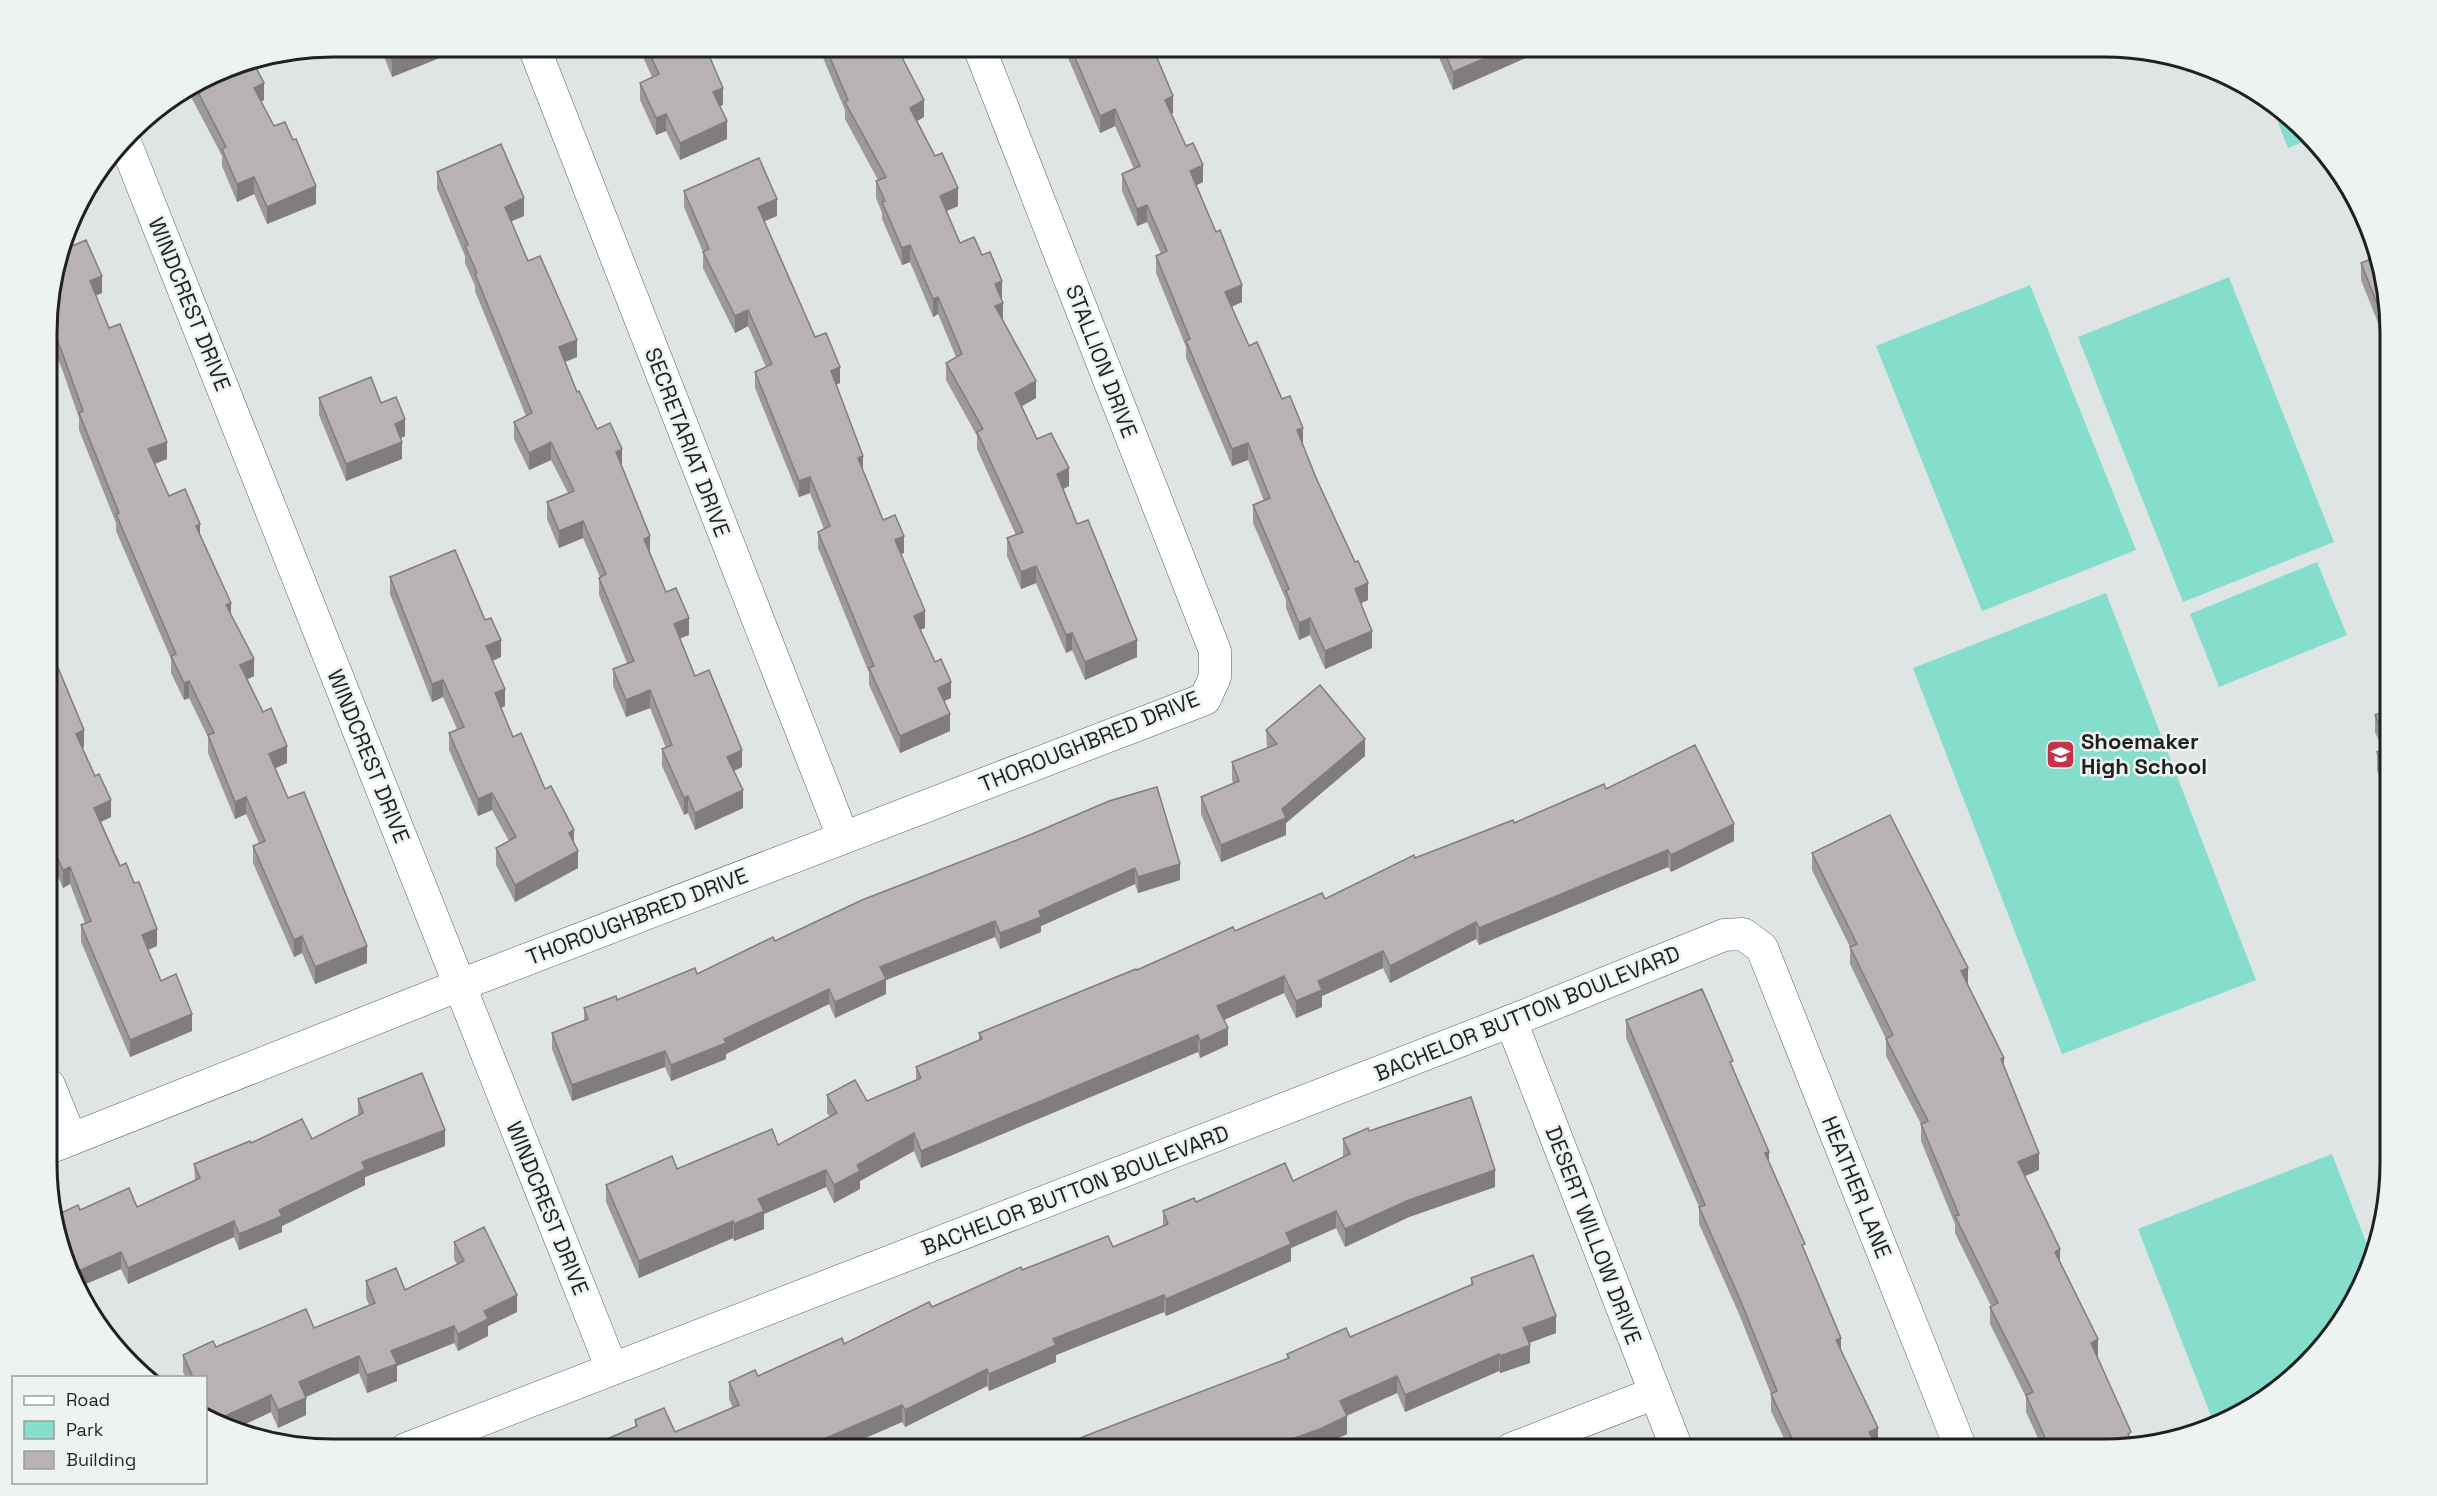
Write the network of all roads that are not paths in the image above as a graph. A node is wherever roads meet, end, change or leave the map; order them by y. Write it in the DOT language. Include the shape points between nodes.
graph roads {
  1 [pos="538,57"];
  2 [pos="983,57"];
  3 [pos="128,149"];
  4 [pos="1215,677"];
  5 [pos="843,837"];
  6 [pos="1743,934"];
  7 [pos="460,984"];
  8 [pos="1511,1022"];
  9 [pos="57,1128"];
  10 [pos="60,1144"];
  11 [pos="612,1370"];
  12 [pos="1655,1393"];
  13 [pos="432,1439"];
  14 [pos="1537,1439"];
  15 [pos="1673,1439"];
  16 [pos="1957,1439"];
  1 -- 5 [label="street, SECRETARIAT DRIVE"];
  2 -- 4 [label="street, STALLION DRIVE" via="1215,651"];
  3 -- 7 [label="street, WINDCREST DRIVE"];
  4 -- 5 [label="street, THOROUGHBRED DRIVE" via="1205,699"];
  5 -- 7 [label="street, THOROUGHBRED DRIVE"];
  6 -- 8 [label="street, BACHELOR BUTTON BOULEVARD" via="1725,935"];
  6 -- 16 [label="street, HEATHER LANE" via="1762,948"];
  7 -- 10 [label="street, THOROUGHBRED DRIVE"];
  7 -- 11 [label="street, WINDCREST DRIVE"];
  8 -- 11 [label="street, BACHELOR BUTTON BOULEVARD"];
  8 -- 12 [label="street, DESERT WILLOW DRIVE"];
  9 -- 10 [label="street"];
  11 -- 13 [label="street, BACHELOR BUTTON BOULEVARD"];
  12 -- 14 [label="street"];
  12 -- 15 [label="street, DESERT WILLOW DRIVE"];
}
